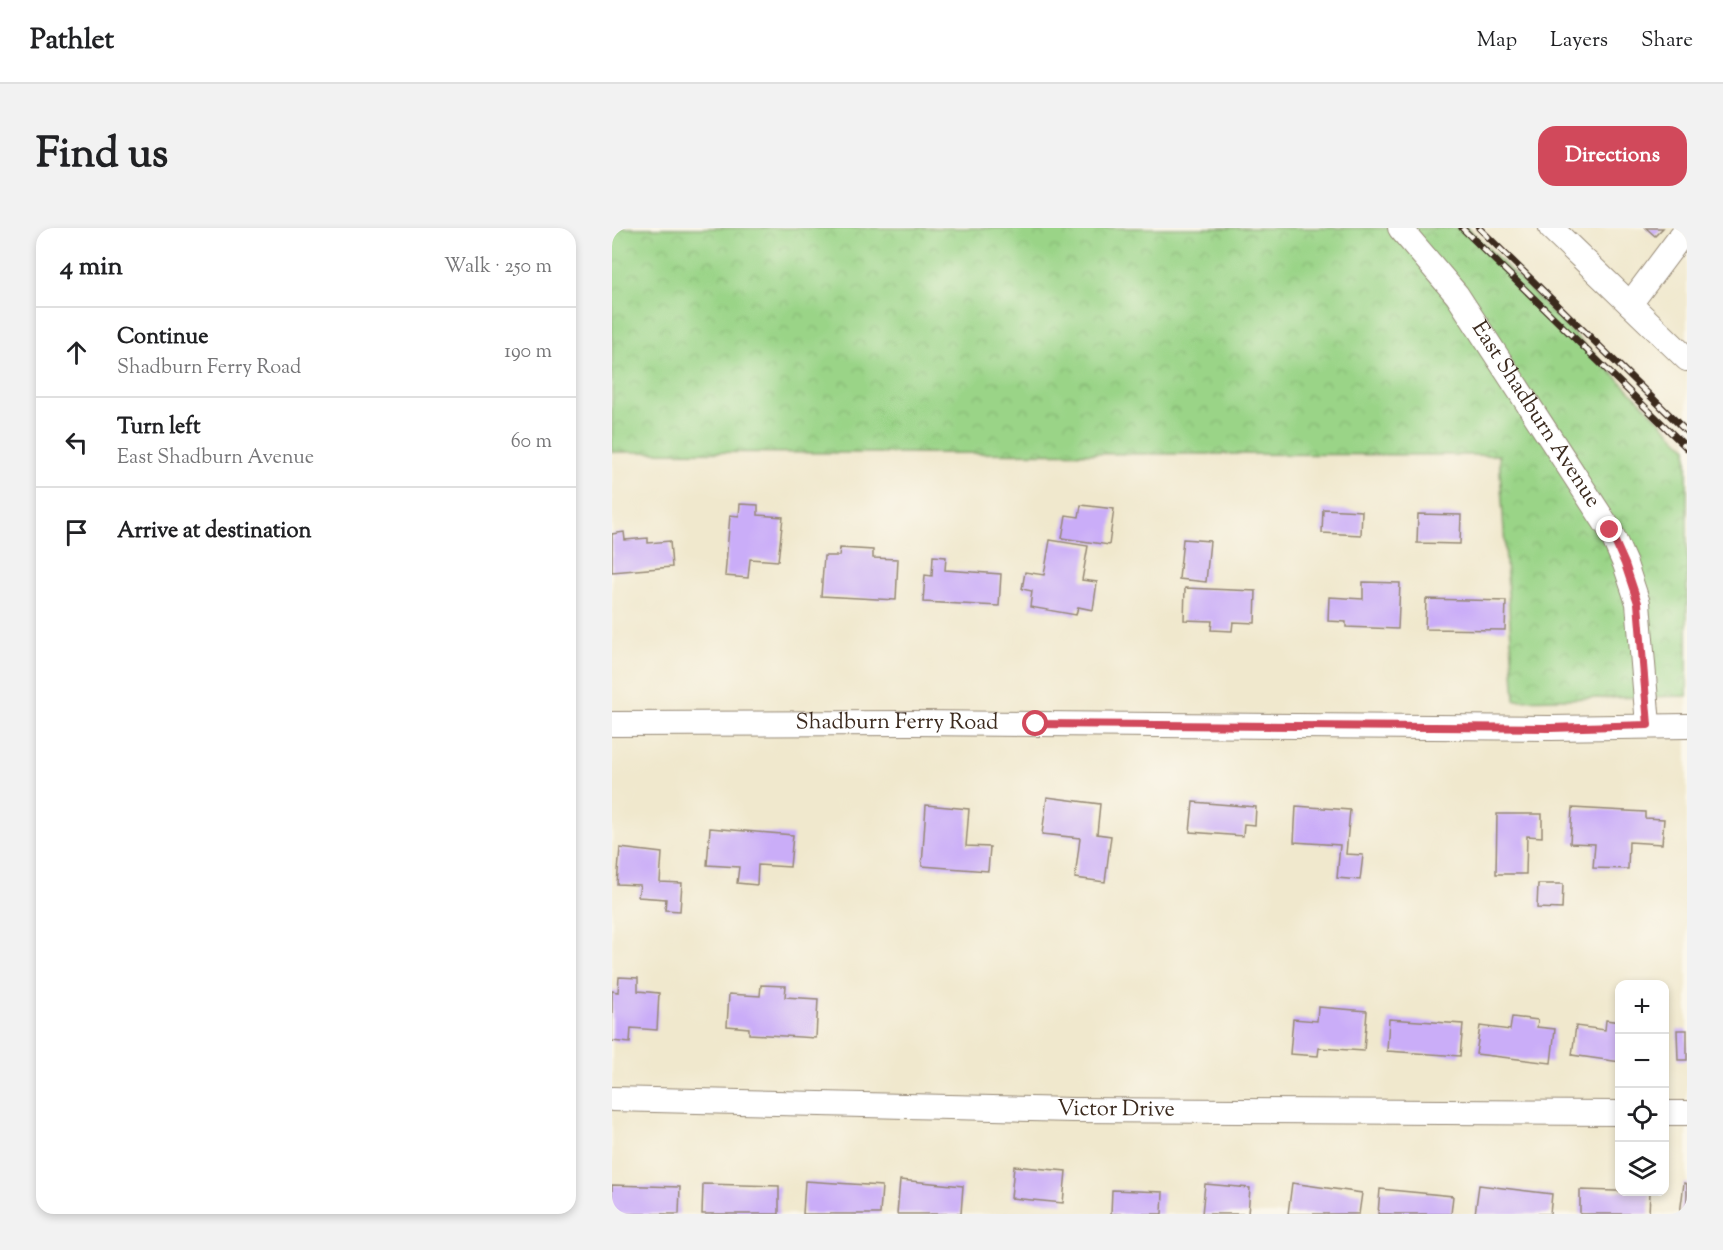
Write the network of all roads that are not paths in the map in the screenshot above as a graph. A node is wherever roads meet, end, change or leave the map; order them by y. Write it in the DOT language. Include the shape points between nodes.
graph roads {
  1 [pos="1400,228"];
  2 [pos="1551,228"];
  3 [pos="1687,228"];
  4 [pos="1630,304"];
  5 [pos="1687,359"];
  6 [pos="612,724"];
  7 [pos="1648,725"];
  8 [pos="1687,726"];
  9 [pos="612,1098"];
  10 [pos="1615,1113"];
  11 [pos="1669,1113"];
  12 [pos="1687,1113"];
  1 -- 7 [label="street, East Shadburn Avenue" via="1457,295 1610,530 1638,603"];
  2 -- 4 [label="street"];
  3 -- 4 [label="street"];
  4 -- 5 [label="street"];
  6 -- 7 [label="street, Shadburn Ferry Road" via="1550,728"];
  7 -- 8 [label="street, Shadburn Ferry Road"];
  9 -- 10 [label="street, Victor Drive" via="1073,1110"];
  11 -- 12 [label="street"];
}
